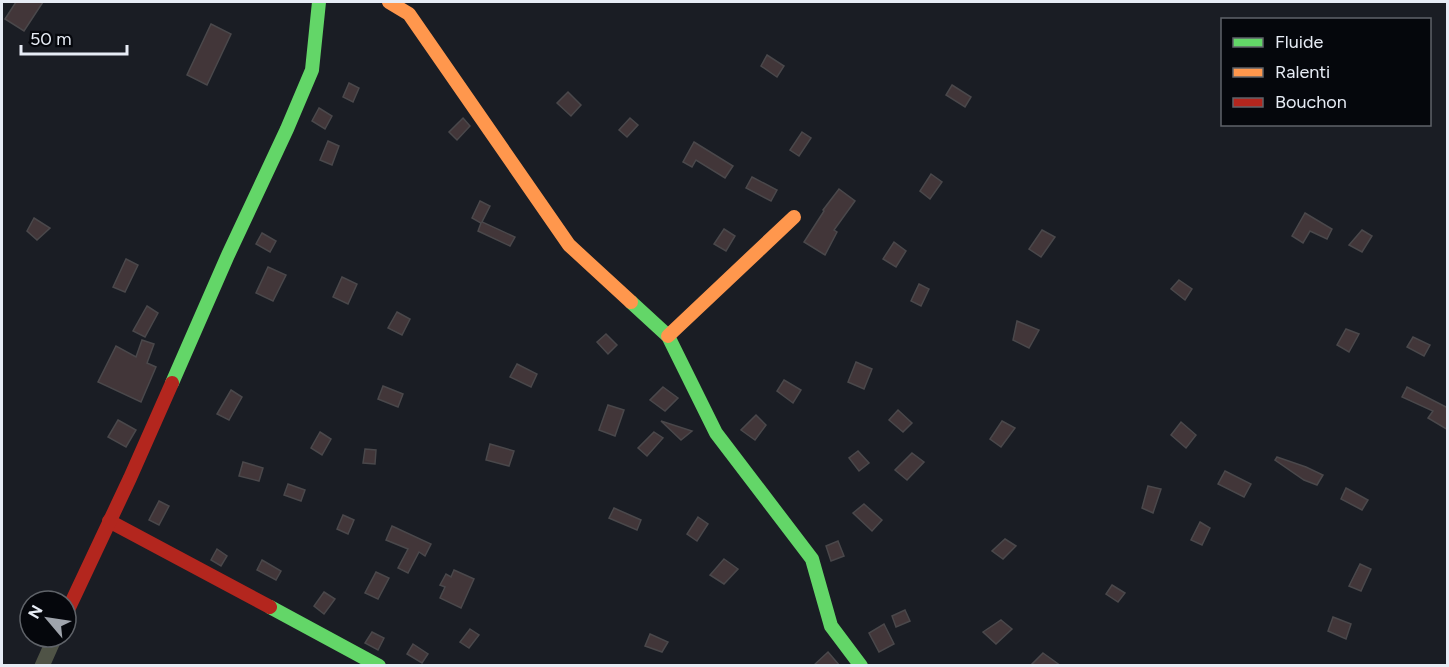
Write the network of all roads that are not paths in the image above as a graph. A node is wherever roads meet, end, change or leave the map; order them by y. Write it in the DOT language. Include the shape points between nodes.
graph roads {
  1 [pos="319,2"];
  2 [pos="390,2"];
  3 [pos="794,217"];
  4 [pos="668,336"];
  5 [pos="109,521"];
  6 [pos="78,589"];
  7 [pos="50,649"];
  8 [pos="42,666"];
  9 [pos="379,666"];
  10 [pos="861,666"];
  1 -- 5 [label="street" via="312,70"];
  2 -- 4 [label="street" via="409,14 569,245"];
  3 -- 4 [label="street"];
  4 -- 10 [label="street" via="716,433 812,559 831,626"];
  5 -- 6 [label="street"];
  5 -- 9 [label="street"];
  7 -- 8 [label="street"];
}
